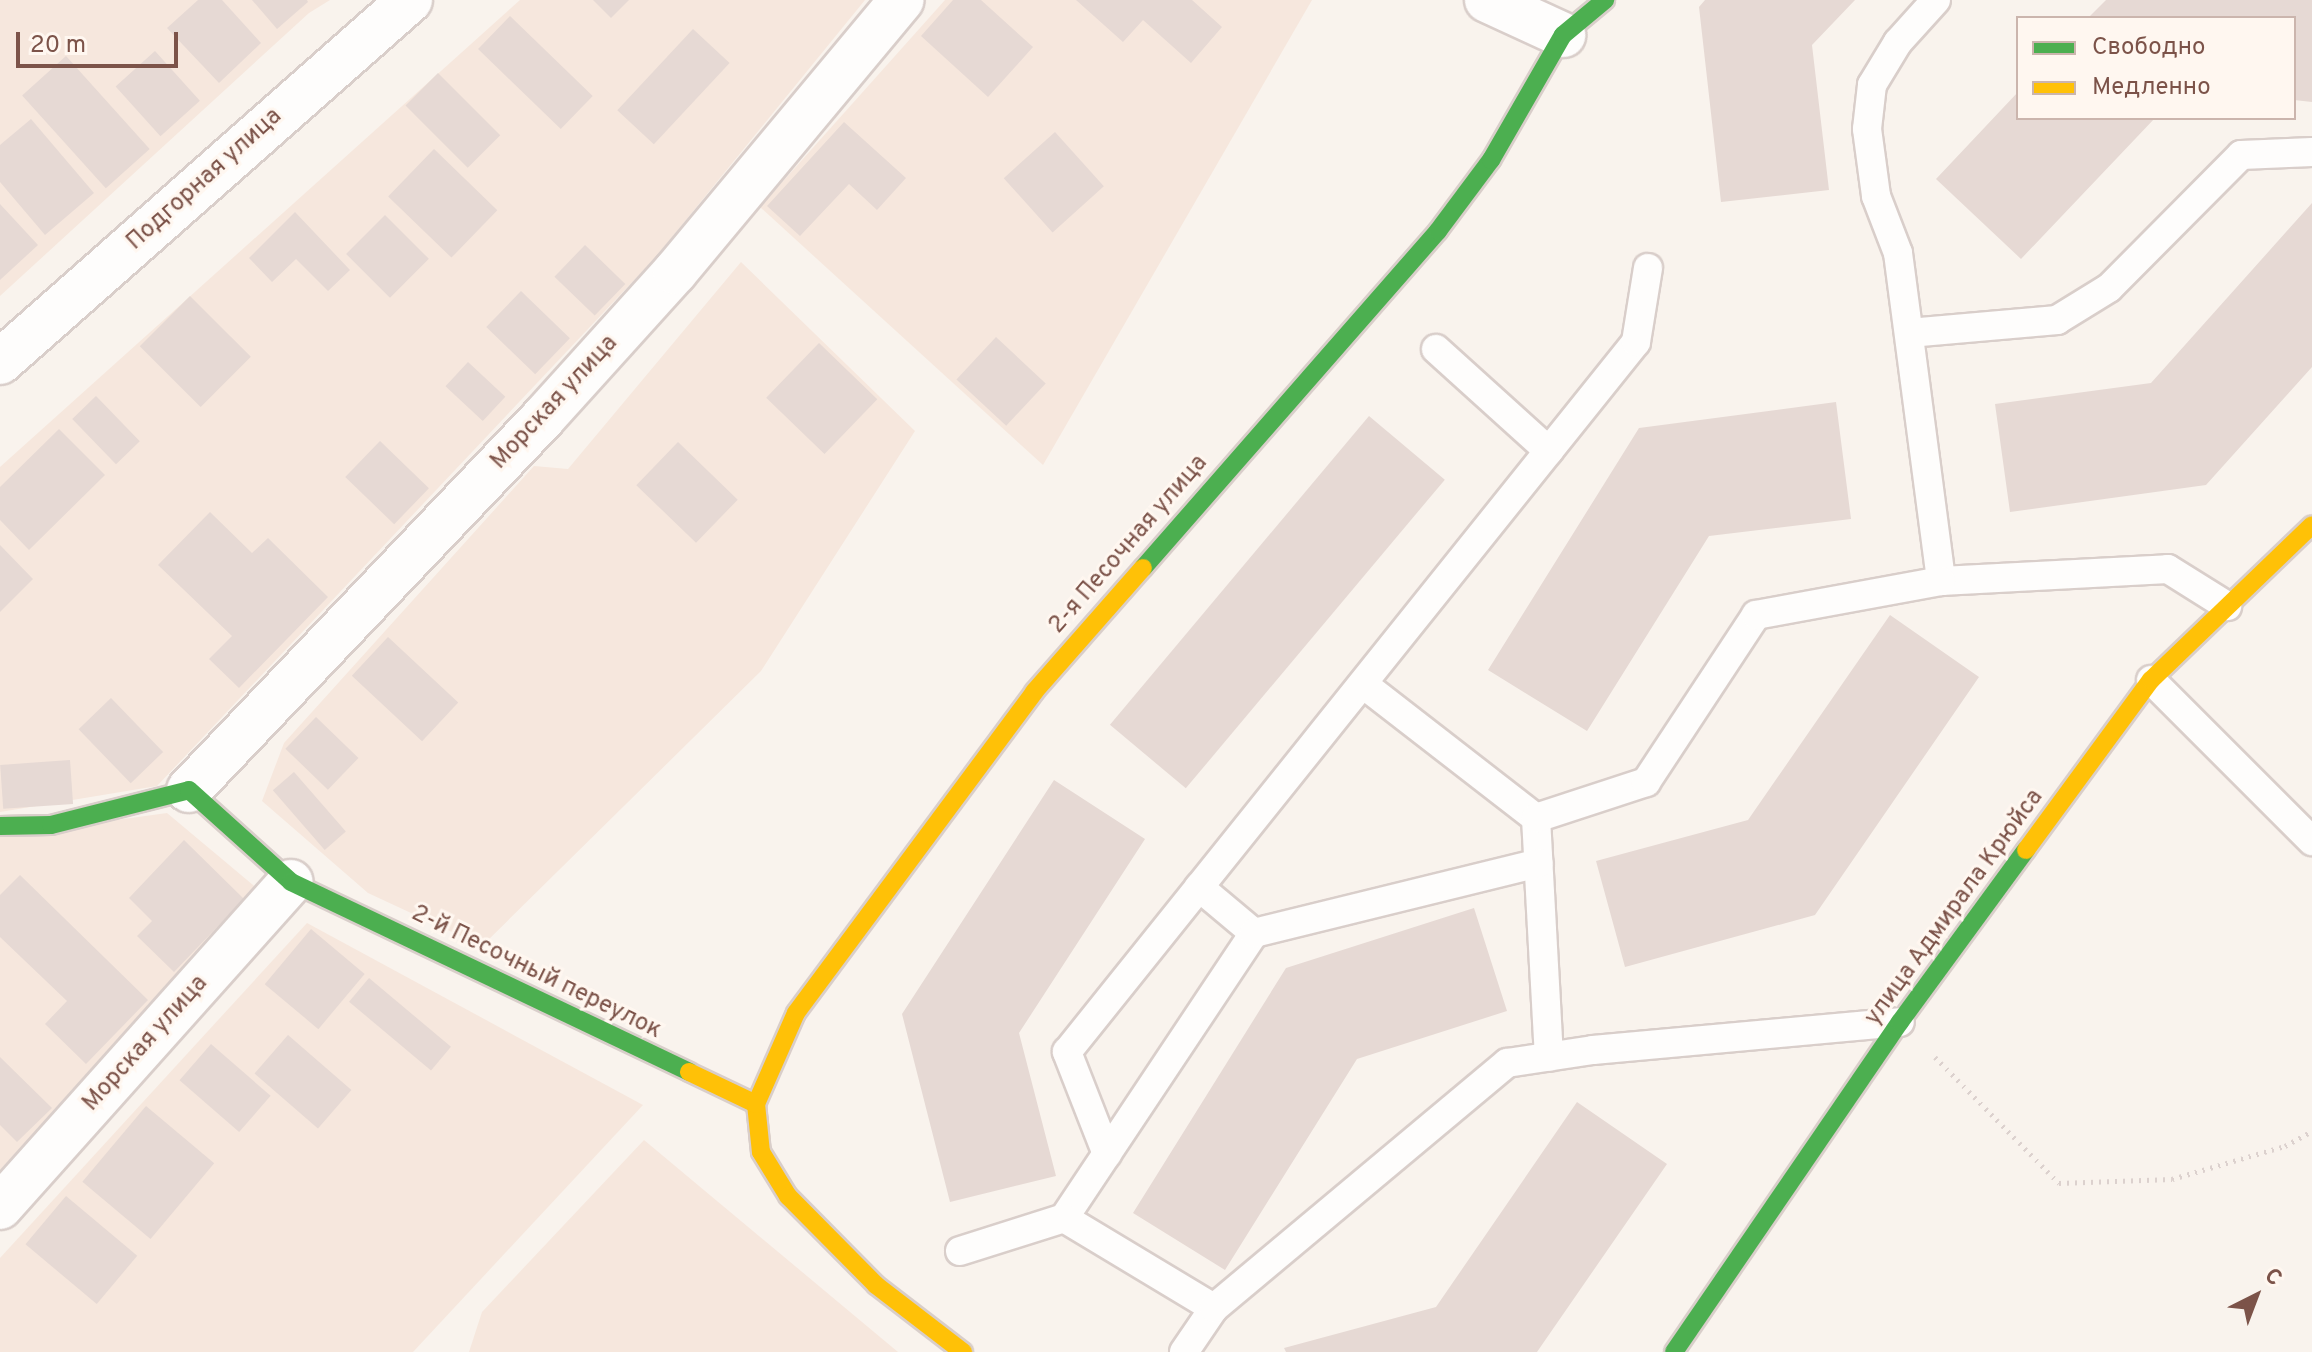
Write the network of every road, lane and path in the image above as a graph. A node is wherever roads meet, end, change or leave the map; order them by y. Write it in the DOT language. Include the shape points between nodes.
graph roads {
  1 [pos="410,0"];
  2 [pos="902,0"];
  3 [pos="1487,0"];
  4 [pos="1605,0"];
  5 [pos="1936,0"];
  6 [pos="1563,35"];
  7 [pos="2312,152"];
  8 [pos="1648,268"];
  9 [pos="1909,333"];
  10 [pos="1436,349"];
  11 [pos="0,362"];
  12 [pos="1549,451"];
  13 [pos="2312,525"];
  14 [pos="1941,581"];
  15 [pos="2227,606"];
  16 [pos="2151,680"];
  17 [pos="1363,684"];
  18 [pos="189,790"];
  19 [pos="1536,818"];
  20 [pos="0,826"];
  21 [pos="2312,841"];
  22 [pos="1539,863"];
  23 [pos="291,882"];
  24 [pos="1199,887"];
  25 [pos="1254,933"];
  26 [pos="1900,1022"];
  27 [pos="1549,1057"];
  28 [pos="756,1104"];
  29 [pos="2312,1131"];
  30 [pos="1107,1154"];
  31 [pos="0,1207"];
  32 [pos="1064,1218"];
  33 [pos="960,1251"];
  34 [pos="1214,1308"];
  35 [pos="963,1352"];
  36 [pos="1184,1352"];
  37 [pos="1674,1352"];
  1 -- 11 [label="street, Подгорная улица"];
  2 -- 18 [label="street, Морская улица" via="675,272"];
  3 -- 6 [label="street"];
  4 -- 6 [label="street"];
  5 -- 9 [label="lane" via="1898,42 1872,85 1867,129 1876,196 1898,253"];
  6 -- 28 [label="street, 2-я Песочная улица" via="1491,160 1438,231 1034,692 796,1013"];
  7 -- 9 [label="lane" via="2241,155 2109,288 2057,320"];
  8 -- 12 [label="lane" via="1636,342"];
  9 -- 14 [label="lane"];
  10 -- 12 [label="lane"];
  12 -- 17 [label="lane"];
  13 -- 15 [label="street, улица Адмирала Крюйса"];
  14 -- 15 [label="lane" via="2168,569"];
  14 -- 19 [label="lane" via="1756,615 1646,782"];
  15 -- 16 [label="street, улица Адмирала Крюйса"];
  16 -- 21 [label="lane"];
  16 -- 26 [label="street, улица Адмирала Крюйса"];
  17 -- 19 [label="lane"];
  17 -- 24 [label="lane"];
  18 -- 20 [label="street" via="51,825"];
  18 -- 23 [label="street, 2-й Песочный переулок"];
  19 -- 22 [label="lane"];
  22 -- 25 [label="lane"];
  22 -- 27 [label="lane"];
  23 -- 28 [label="street, 2-й Песочный переулок"];
  23 -- 31 [label="street, Морская улица"];
  24 -- 25 [label="lane"];
  24 -- 30 [label="lane" via="1067,1052"];
  25 -- 30 [label="lane"];
  26 -- 27 [label="lane"];
  26 -- 29 [label="path" via="2059,1183 2172,1179 2285,1146"];
  26 -- 37 [label="street, улица Адмирала Крюйса"];
  27 -- 34 [label="lane" via="1507,1063"];
  28 -- 35 [label="street" via="761,1152 788,1196 876,1285"];
  30 -- 32 [label="lane"];
  32 -- 33 [label="lane"];
  32 -- 34 [label="lane"];
  34 -- 36 [label="lane"];
}
